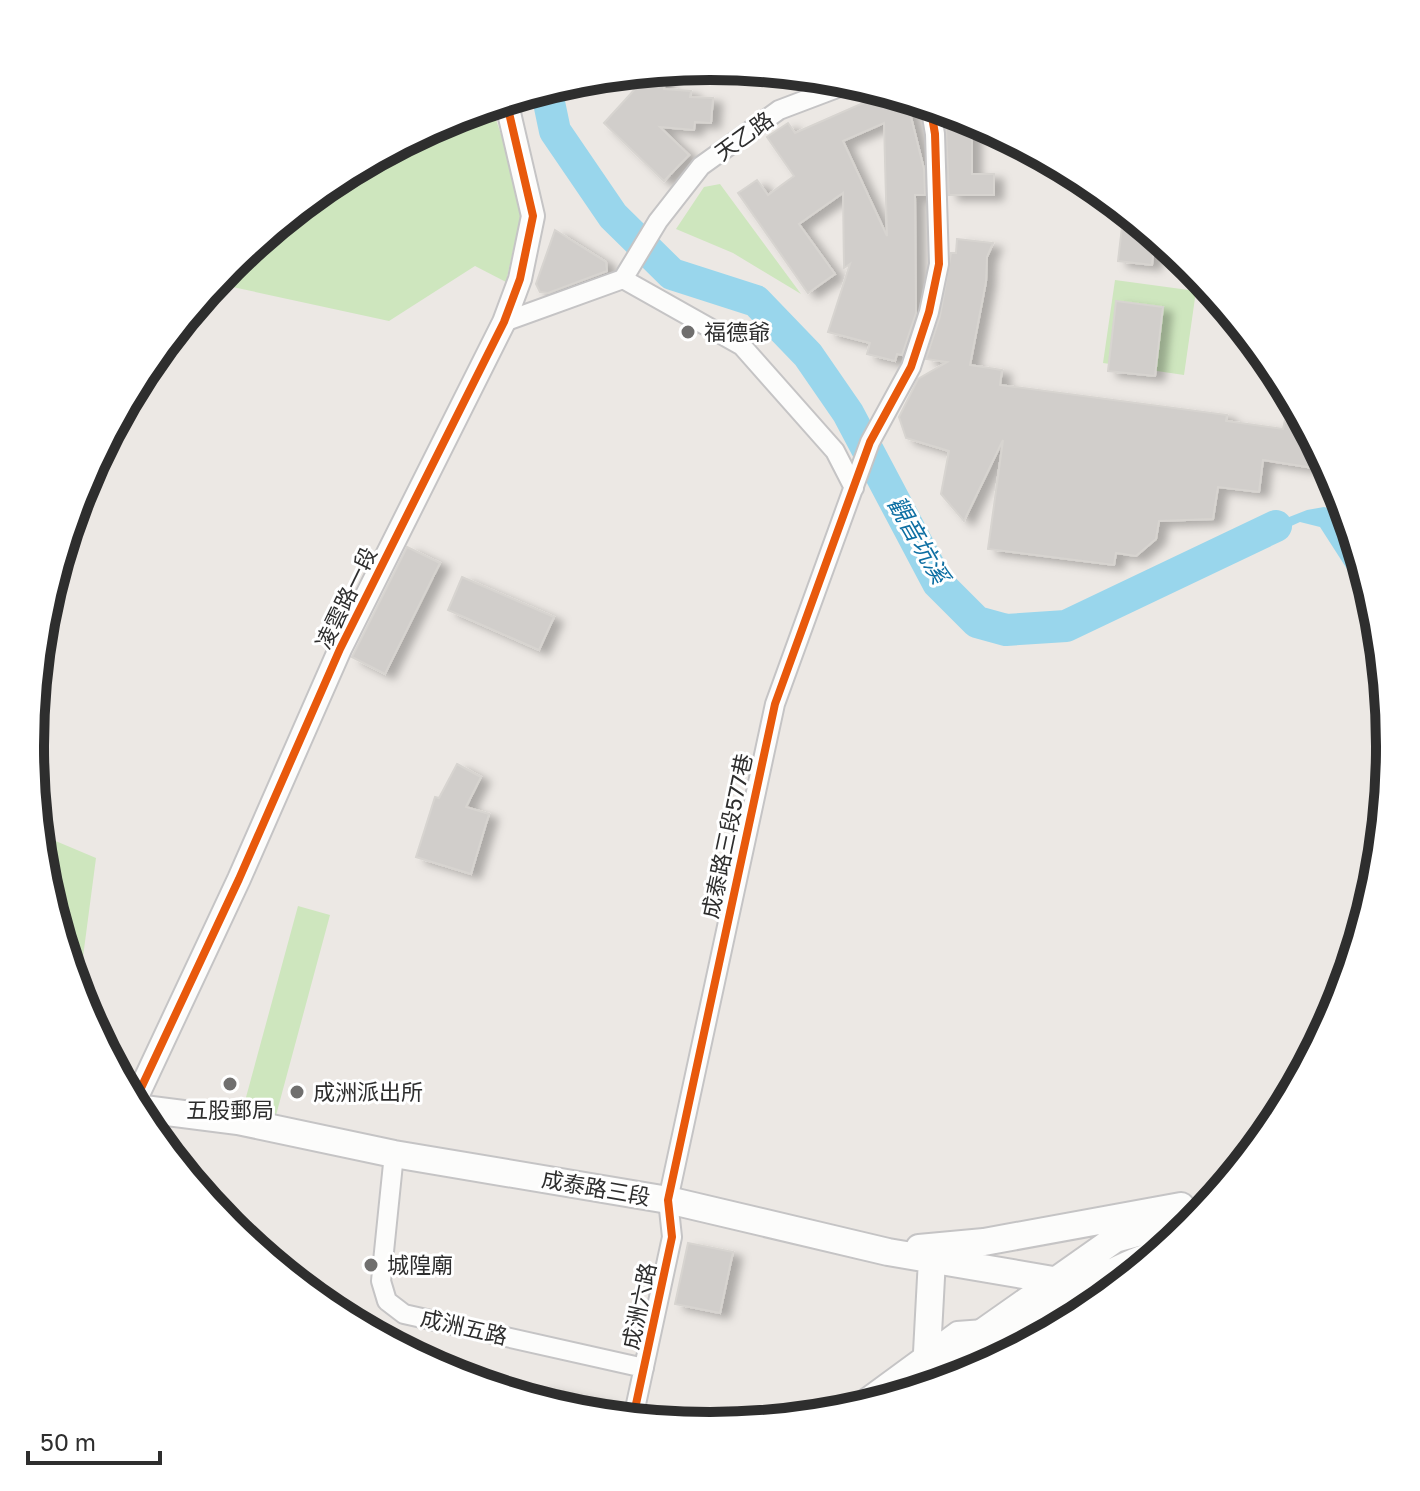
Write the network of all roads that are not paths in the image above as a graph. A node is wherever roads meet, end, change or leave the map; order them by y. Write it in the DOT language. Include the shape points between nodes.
graph roads {
  1 [pos="831,90"];
  2 [pos="509,111"];
  3 [pos="932,118"];
  4 [pos="623,279"];
  5 [pos="504,322"];
  6 [pos="854,488"];
  7 [pos="141,1092"];
  8 [pos="151,1107"];
  9 [pos="394,1154"];
  10 [pos="668,1200"];
  11 [pos="1191,1205"];
  12 [pos="1173,1223"];
  13 [pos="888,1252"];
  14 [pos="932,1259"];
  15 [pos="1131,1261"];
  16 [pos="1053,1280"];
  17 [pos="1082,1291"];
  18 [pos="991,1338"];
  19 [pos="987,1351"];
  20 [pos="976,1356"];
  21 [pos="924,1367"];
  22 [pos="644,1368"];
  23 [pos="908,1381"];
  24 [pos="891,1386"];
  25 [pos="635,1407"];
  1 -- 4 [label="street, 天乙路" via="779,110 701,166 658,221"];
  2 -- 5 [label="street, 凌雲路一段" via="533,216 520,279"];
  3 -- 6 [label="street, 成泰路三段577巷" via="939,264 929,312 911,367 870,442"];
  4 -- 5 [label="street"];
  4 -- 6 [label="street" via="742,346 835,451"];
  5 -- 7 [label="street, 凌雲路一段" via="340,649"];
  6 -- 10 [label="street, 成泰路三段577巷" via="775,704"];
  8 -- 9 [label="main road, 成泰路三段"];
  9 -- 10 [label="main road, 成泰路三段"];
  9 -- 22 [label="street, 成洲五路" via="381,1281 387,1301 404,1314"];
  10 -- 13 [label="main road, 成泰路三段"];
  10 -- 22 [label="street, 成洲六路" via="672,1237"];
  11 -- 13 [label="main road" via="984,1242"];
  12 -- 16 [label="main road" via="1115,1239"];
  13 -- 14 [label="main road, 成泰路三段"];
  14 -- 16 [label="main road, 成泰路三段"];
  14 -- 21 [label="main road"];
  15 -- 17 [label="main road"];
  16 -- 17 [label="main road, 成泰路三段"];
  16 -- 18 [label="main road"];
  17 -- 18 [label="main road"];
  18 -- 19 [label="street"];
  18 -- 20 [label="main road"];
  18 -- 21 [label="main road"];
  21 -- 23 [label="main road"];
  21 -- 24 [label="street"];
  22 -- 25 [label="street, 成洲六路"];
}
